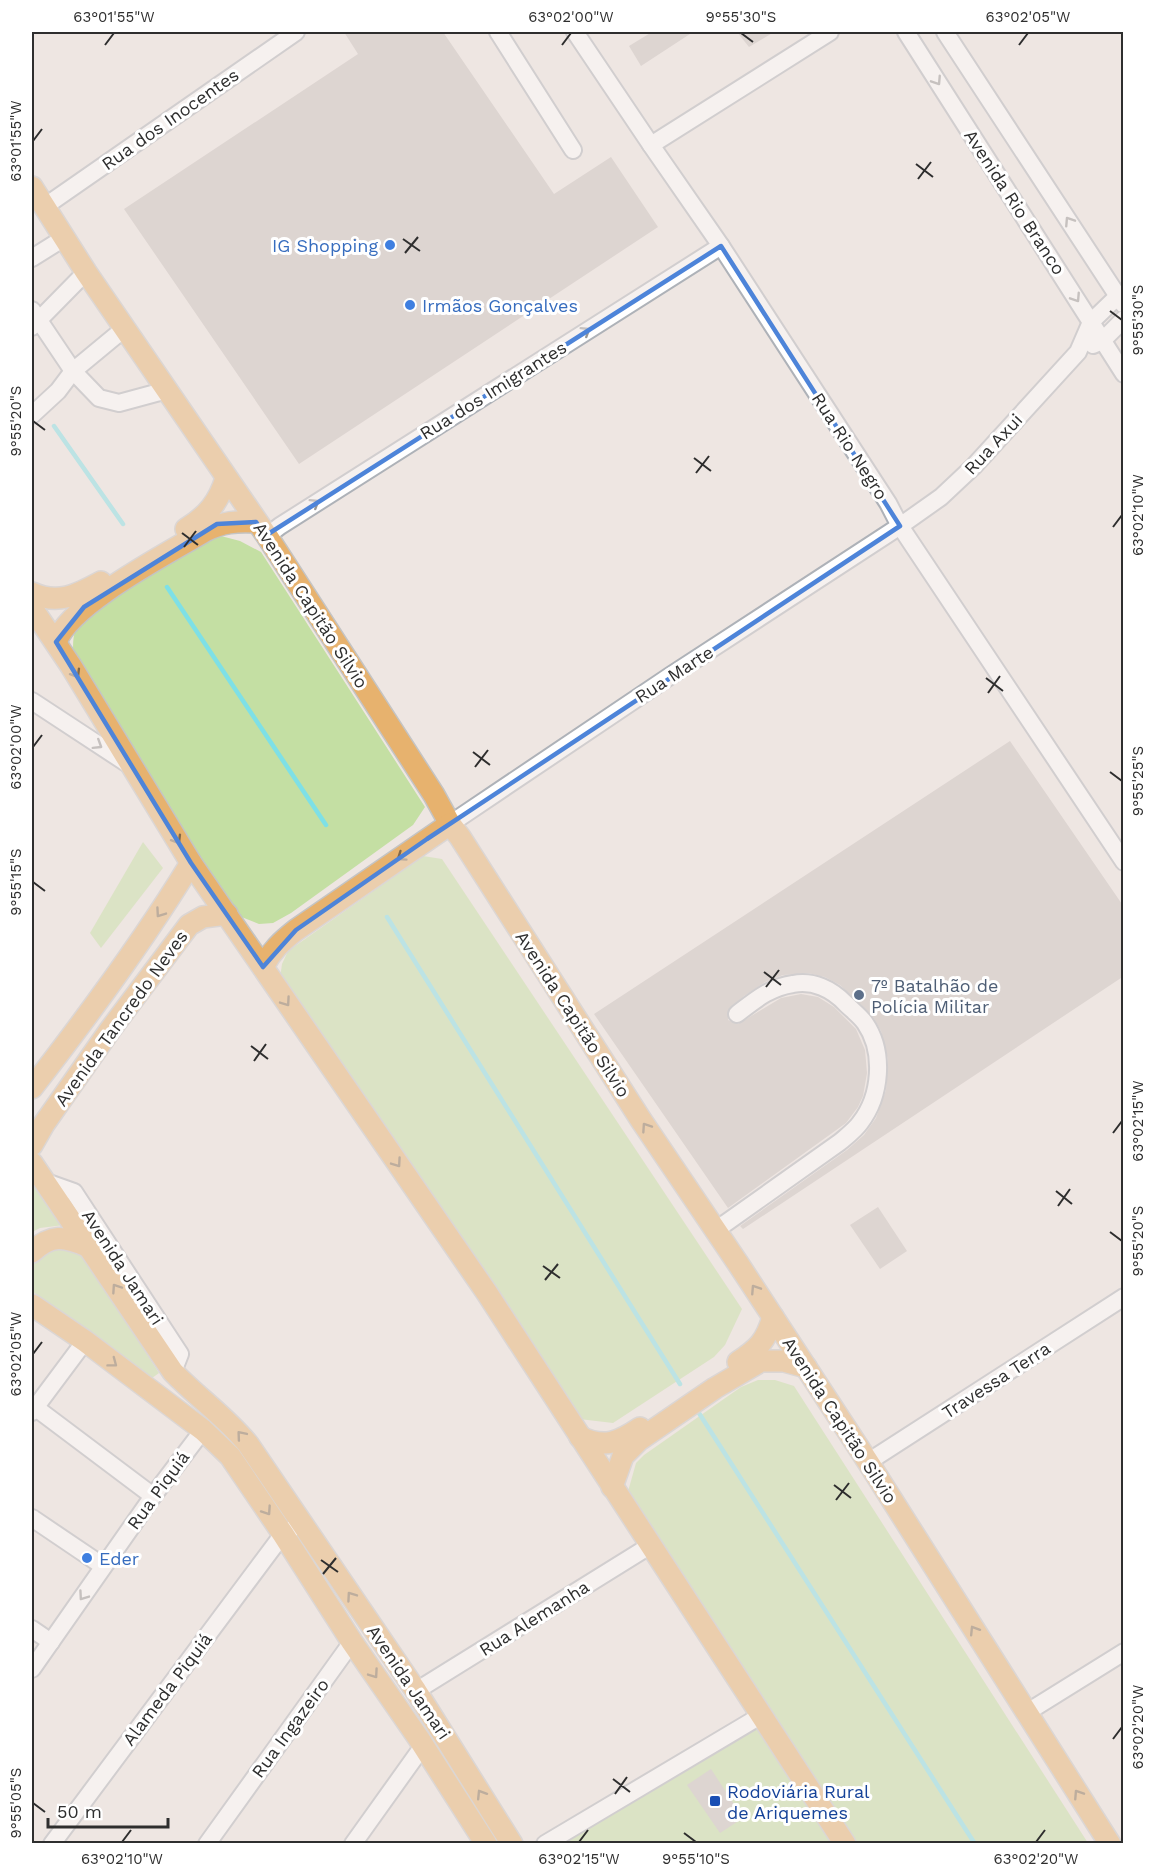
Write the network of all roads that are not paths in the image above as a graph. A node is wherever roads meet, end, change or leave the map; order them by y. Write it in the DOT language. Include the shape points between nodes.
graph roads {
  1 [pos="296,32"];
  2 [pos="498,32"];
  3 [pos="575,32"];
  4 [pos="830,32"];
  5 [pos="906,32"];
  6 [pos="945,32"];
  7 [pos="651,145"];
  8 [pos="573,150"];
  9 [pos="32,187"];
  10 [pos="44,207"];
  11 [pos="64,238"];
  12 [pos="721,246"];
  13 [pos="32,258"];
  14 [pos="86,272"];
  15 [pos="1122,299"];
  16 [pos="1124,319"];
  17 [pos="33,320"];
  18 [pos="1091,322"];
  19 [pos="125,328"];
  20 [pos="1102,340"];
  21 [pos="1078,352"];
  22 [pos="73,371"];
  23 [pos="1124,374"];
  24 [pos="167,390"];
  25 [pos="32,416"];
  26 [pos="226,478"];
  27 [pos="900,526"];
  28 [pos="261,529"];
  29 [pos="32,593"];
  30 [pos="32,608"];
  31 [pos="56,642"];
  32 [pos="32,701"];
  33 [pos="133,768"];
  34 [pos="450,824"];
  35 [pos="1124,862"];
  36 [pos="191,863"];
  37 [pos="227,914"];
  38 [pos="263,967"];
  39 [pos="89,1013"];
  40 [pos="738,1014"];
  41 [pos="110,1030"];
  42 [pos="32,1088"];
  43 [pos="32,1145"];
  44 [pos="32,1163"];
  45 [pos="43,1181"];
  46 [pos="716,1230"];
  47 [pos="87,1246"];
  48 [pos="32,1252"];
  49 [pos="1124,1297"];
  50 [pos="32,1305"];
  51 [pos="773,1317"];
  52 [pos="85,1341"];
  53 [pos="806,1367"];
  54 [pos="173,1372"];
  55 [pos="33,1408"];
  56 [pos="203,1430"];
  57 [pos="580,1437"];
  58 [pos="868,1462"];
  59 [pos="612,1487"];
  60 [pos="153,1496"];
  61 [pos="32,1518"];
  62 [pos="292,1529"];
  63 [pos="651,1545"];
  64 [pos="103,1566"];
  65 [pos="32,1629"];
  66 [pos="51,1642"];
  67 [pos="352,1642"];
  68 [pos="1124,1652"];
  69 [pos="32,1669"];
  70 [pos="416,1691"];
  71 [pos="1026,1713"];
  72 [pos="762,1715"];
  73 [pos="439,1727"];
  74 [pos="421,1742"];
  75 [pos="52,1844"];
  76 [pos="207,1844"];
  77 [pos="353,1844"];
  78 [pos="486,1844"];
  79 [pos="512,1844"];
  80 [pos="545,1844"];
  81 [pos="845,1844"];
  82 [pos="1110,1844"];
  1 -- 10 [label="street, Rua dos Inocentes"];
  2 -- 8 [label="street"];
  3 -- 7 [label="street, Rua Rio Negro"];
  4 -- 7 [label="street"];
  5 -- 18 [label="street, Avenida Rio Branco, one-way"];
  15 -- 6 [label="street, Avenida Rio Branco, one-way"];
  7 -- 12 [label="street, Rua Rio Negro"];
  9 -- 10 [label="main road, Avenida Capitão Silvio"];
  10 -- 11 [label="main road, Avenida Capitão Silvio"];
  11 -- 13 [label="street"];
  11 -- 14 [label="main road, Avenida Capitão Silvio"];
  12 -- 27 [label="street, Rua Rio Negro"];
  28 -- 12 [label="street, Rua dos Imigrantes, one-way" via="290,520"];
  14 -- 17 [label="street"];
  14 -- 19 [label="main road, Avenida Capitão Silvio"];
  15 -- 18 [label="street, Rua Axui"];
  16 -- 20 [label="street, Rua Axui"];
  17 -- 22 [label="street"];
  18 -- 20 [label="street, Avenida Rio Branco"];
  18 -- 21 [label="street, Rua Axui"];
  19 -- 22 [label="street"];
  19 -- 24 [label="main road, Avenida Capitão Silvio"];
  20 -- 21 [label="street, Rua Axui"];
  20 -- 23 [label="street, Avenida Rio Branco"];
  21 -- 27 [label="street, Rua Axui" via="974,466 941,497"];
  22 -- 24 [label="street" via="99,398 119,403"];
  22 -- 25 [label="street"];
  24 -- 26 [label="main road, Avenida Capitão Silvio"];
  26 -- 28 [label="main road, Avenida Capitão Silvio"];
  26 -- 29 [label="main road" via="216,504 202,518 101,582 66,598 52,600"];
  27 -- 34 [label="street, Rua Marte"];
  27 -- 35 [label="street, Rua Rio Negro"];
  28 -- 31 [label="main road" via="234,521 217,524 84,607"];
  28 -- 34 [label="main road, Avenida Capitão Silvio"];
  30 -- 31 [label="main road"];
  31 -- 33 [label="main road, one-way"];
  32 -- 33 [label="street, one-way"];
  33 -- 36 [label="main road, one-way"];
  34 -- 38 [label="main road, one-way" via="280,942"];
  46 -- 34 [label="main road, Avenida Capitão Silvio, one-way"];
  36 -- 37 [label="main road"];
  36 -- 39 [label="main road, Avenida Tancredo Neves, one-way"];
  37 -- 38 [label="main road"];
  37 -- 41 [label="main road, Avenida Tancredo Neves" via="203,917 189,925"];
  38 -- 57 [label="main road, one-way" via="487,1293"];
  39 -- 41 [label="main road"];
  39 -- 42 [label="main road, Avenida Tancredo Neves"];
  40 -- 46 [label="street" via="764,993 793,984 818,984 842,999 866,1024 877,1052 878,1078 873,1100 858,1125 840,1142"];
  41 -- 43 [label="main road, Avenida Tancredo Neves"];
  44 -- 45 [label="main road, Avenida Jamari"];
  45 -- 47 [label="main road, Avenida Jamari"];
  45 -- 54 [label="street, Avenida Jamari" via="74,1192 180,1354"];
  51 -- 46 [label="main road, Avenida Capitão Silvio, one-way"];
  47 -- 48 [label="main road" via="70,1239 47,1239"];
  54 -- 47 [label="main road, Avenida Jamari, one-way"];
  49 -- 58 [label="street, Travessa Terra"];
  50 -- 52 [label="main road, Avenida Jamari"];
  51 -- 53 [label="main road, Avenida Capitão Silvio"];
  51 -- 57 [label="main road" via="761,1346 632,1434 611,1444"];
  52 -- 55 [label="street"];
  52 -- 56 [label="main road, Avenida Jamari, one-way"];
  53 -- 58 [label="main road, Avenida Capitão Silvio"];
  53 -- 59 [label="main road" via="784,1361 761,1361 715,1388 639,1440 623,1456"];
  62 -- 54 [label="main road, Avenida Jamari, one-way" via="248,1444"];
  55 -- 60 [label="street"];
  56 -- 60 [label="street, Rua Piquiá"];
  56 -- 62 [label="main road, Avenida Jamari, one-way"];
  57 -- 59 [label="main road"];
  71 -- 58 [label="main road, Avenida Capitão Silvio, one-way"];
  59 -- 63 [label="main road"];
  60 -- 64 [label="street, Rua Piquiá"];
  61 -- 64 [label="street"];
  62 -- 67 [label="main road, Avenida Jamari"];
  70 -- 62 [label="main road, Avenida Jamari, one-way"];
  62 -- 75 [label="street, Alameda Piquiá"];
  63 -- 70 [label="street, Rua Alemanha"];
  63 -- 72 [label="main road"];
  64 -- 66 [label="street, Rua Piquiá, one-way"];
  65 -- 66 [label="street"];
  66 -- 69 [label="street, Rua Piquiá"];
  67 -- 74 [label="main road, Avenida Jamari, one-way"];
  67 -- 76 [label="street, Rua Ingazeiro"];
  68 -- 71 [label="street"];
  70 -- 73 [label="main road, Avenida Jamari"];
  82 -- 71 [label="main road, Avenida Capitão Silvio, one-way"];
  72 -- 80 [label="street"];
  72 -- 81 [label="main road"];
  73 -- 74 [label="main road"];
  79 -- 73 [label="main road, Avenida Jamari, one-way"];
  74 -- 77 [label="street"];
  74 -- 78 [label="main road, Avenida Jamari"];
}
